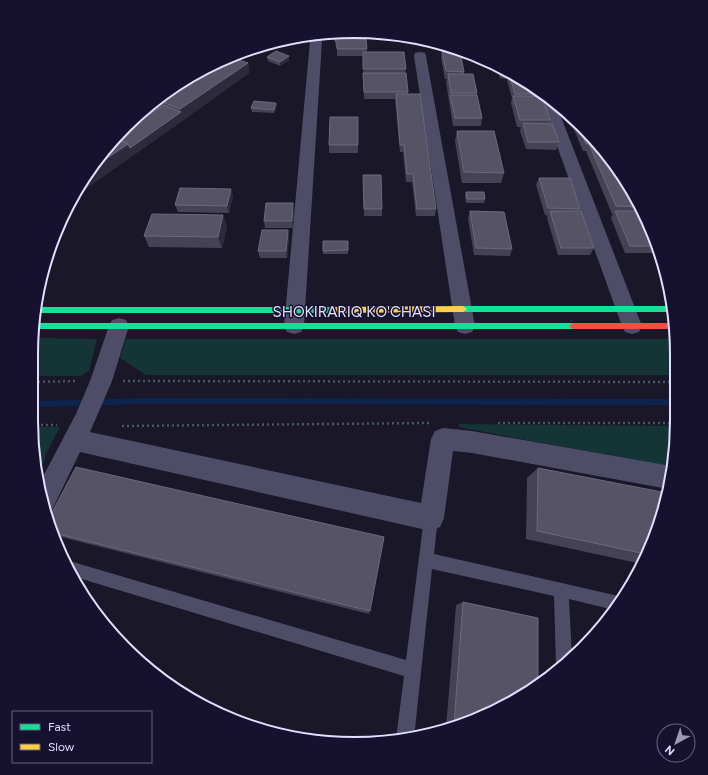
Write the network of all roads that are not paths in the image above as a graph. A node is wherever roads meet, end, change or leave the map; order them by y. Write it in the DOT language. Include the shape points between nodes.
graph roads {
  1 [pos="316,41"];
  2 [pos="420,56"];
  3 [pos="190,84"];
  4 [pos="170,97"];
  5 [pos="550,106"];
  6 [pos="41,310"];
  7 [pos="295,310"];
  8 [pos="463,310"];
  9 [pos="626,310"];
  10 [pos="667,310"];
  11 [pos="40,326"];
  12 [pos="119,326"];
  13 [pos="294,326"];
  14 [pos="465,326"];
  15 [pos="632,326"];
  16 [pos="668,326"];
  17 [pos="81,428"];
  18 [pos="665,477"];
  19 [pos="47,494"];
  20 [pos="431,518"];
  21 [pos="427,560"];
  22 [pos="75,570"];
  23 [pos="561,591"];
  24 [pos="613,603"];
  25 [pos="564,657"];
  26 [pos="413,670"];
  27 [pos="406,732"];
  1 -- 7 [label="street"];
  2 -- 8 [label="street"];
  3 -- 4 [label="street"];
  5 -- 9 [label="street"];
  6 -- 7 [label="main road, SHOKIRARIQ KO'CHASI"];
  7 -- 8 [label="main road, SHOKIRARIQ KO'CHASI"];
  7 -- 13 [label="street"];
  8 -- 9 [label="main road, SHOKIRARIQ KO'CHASI"];
  8 -- 14 [label="street"];
  9 -- 10 [label="main road, SHOKIRARIQ KO'CHASI"];
  9 -- 15 [label="street"];
  11 -- 12 [label="main road, SHOKIRARIQ KO'CHASI"];
  12 -- 13 [label="main road, SHOKIRARIQ KO'CHASI"];
  12 -- 17 [label="street"];
  13 -- 14 [label="main road, SHOKIRARIQ KO'CHASI"];
  14 -- 15 [label="main road, SHOKIRARIQ KO'CHASI"];
  15 -- 16 [label="main road, SHOKIRARIQ KO'CHASI"];
  17 -- 19 [label="street"];
  17 -- 20 [label="street"];
  18 -- 20 [label="street" via="472,442 444,431"];
  20 -- 21 [label="lane"];
  21 -- 23 [label="lane"];
  21 -- 26 [label="lane"];
  22 -- 26 [label="lane"];
  23 -- 24 [label="lane"];
  23 -- 25 [label="lane"];
  26 -- 27 [label="lane"];
}
